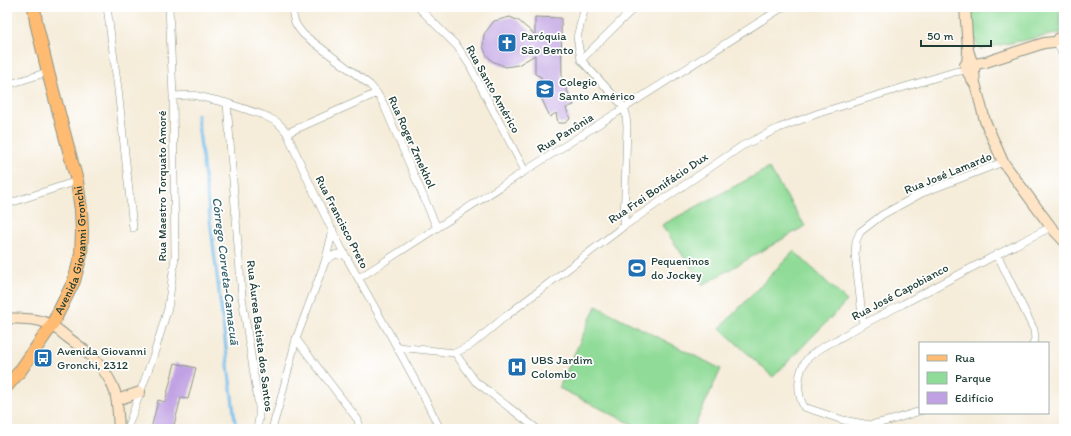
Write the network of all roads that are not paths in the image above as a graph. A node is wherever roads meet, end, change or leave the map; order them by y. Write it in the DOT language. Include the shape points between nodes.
graph roads {
  1 [pos="34,7"];
  2 [pos="107,7"];
  3 [pos="169,7"];
  4 [pos="292,7"];
  5 [pos="418,7"];
  6 [pos="585,7"];
  7 [pos="635,7"];
  8 [pos="783,7"];
  9 [pos="964,7"];
  10 [pos="1056,39"];
  11 [pos="1064,58"];
  12 [pos="580,60"];
  13 [pos="970,67"];
  14 [pos="48,72"];
  15 [pos="7,85"];
  16 [pos="377,93"];
  17 [pos="173,96"];
  18 [pos="227,103"];
  19 [pos="624,108"];
  20 [pos="287,133"];
  21 [pos="1003,162"];
  22 [pos="525,171"];
  23 [pos="77,181"];
  24 [pos="7,204"];
  25 [pos="624,226"];
  26 [pos="1051,227"];
  27 [pos="133,228"];
  28 [pos="438,228"];
  29 [pos="333,230"];
  30 [pos="330,242"];
  31 [pos="1064,242"];
  32 [pos="344,253"];
  33 [pos="997,254"];
  34 [pos="334,255"];
  35 [pos="325,262"];
  36 [pos="359,278"];
  37 [pos="7,318"];
  38 [pos="863,324"];
  39 [pos="52,325"];
  40 [pos="296,339"];
  41 [pos="1034,342"];
  42 [pos="398,347"];
  43 [pos="455,353"];
  44 [pos="7,386"];
  45 [pos="140,392"];
  46 [pos="116,400"];
  47 [pos="919,411"];
  48 [pos="118,426"];
  49 [pos="868,427"];
  50 [pos="127,429"];
  51 [pos="257,429"];
  52 [pos="272,429"];
  53 [pos="359,429"];
  54 [pos="440,429"];
  55 [pos="538,429"];
  1 -- 14 [label="main road, Avenida Giovanni Gronchi"];
  2 -- 27 [label="street"];
  3 -- 17 [label="street, Rua Maestro Torquato Amoré"];
  4 -- 16 [label="street, Rua Roger Zmekhol" via="297,28"];
  5 -- 22 [label="street, Rua Santo Américo" via="457,46 469,64"];
  6 -- 12 [label="street" via="577,37"];
  7 -- 12 [label="street"];
  8 -- 19 [label="street, Rua Panônia"];
  9 -- 13 [label="street"];
  10 -- 11 [label="street"];
  10 -- 13 [label="street, Rua Frei Bonifácio Dux"];
  12 -- 19 [label="street"];
  13 -- 21 [label="street" via="985,121"];
  13 -- 25 [label="street, Rua Frei Bonifácio Dux" via="819,113 779,128 742,146"];
  14 -- 15 [label="street"];
  14 -- 23 [label="main road, Avenida Giovanni Gronchi"];
  16 -- 20 [label="street"];
  16 -- 28 [label="street, Rua Roger Zmekhol"];
  17 -- 18 [label="street, Rua Francisco Preto" via="193,95"];
  17 -- 45 [label="street, Rua Maestro Torquato Amoré" via="175,257 168,308"];
  18 -- 20 [label="street, Rua Francisco Preto" via="277,122"];
  18 -- 51 [label="street, Rua Áurea Batista dos Santos" via="242,297 259,407"];
  19 -- 22 [label="street, Rua Panônia"];
  19 -- 25 [label="street" via="628,126"];
  20 -- 29 [label="street, Rua Francisco Preto"];
  21 -- 26 [label="street"];
  21 -- 38 [label="street, Rua José Lamardo" via="922,193 882,215 860,232 855,254"];
  22 -- 28 [label="street, Rua Panônia"];
  23 -- 24 [label="street"];
  23 -- 39 [label="main road, Avenida Giovanni Gronchi" via="81,210 81,255 74,281"];
  25 -- 43 [label="street, Rua Frei Bonifácio Dux" via="471,345"];
  26 -- 31 [label="street"];
  26 -- 33 [label="street, Rua José Capobianco"];
  28 -- 36 [label="street, Rua Panônia"];
  29 -- 30 [label="street"];
  29 -- 32 [label="street, Rua Francisco Preto"];
  30 -- 34 [label="street"];
  30 -- 35 [label="street"];
  32 -- 34 [label="street"];
  32 -- 36 [label="street, Rua Francisco Preto"];
  33 -- 38 [label="street, Rua José Capobianco"];
  33 -- 41 [label="street" via="1034,330"];
  34 -- 35 [label="street"];
  35 -- 40 [label="street"];
  36 -- 42 [label="street, Rua Francisco Preto"];
  37 -- 39 [label="street" via="43,321"];
  38 -- 49 [label="street, Rua José Capobianco" via="808,359 801,369 799,383 800,400 804,407"];
  39 -- 44 [label="main road, Avenida Giovanni Gronchi" via="20,372"];
  39 -- 46 [label="street" via="86,350 97,362 108,375"];
  40 -- 52 [label="street"];
  40 -- 53 [label="street" via="358,420"];
  42 -- 43 [label="street"];
  42 -- 54 [label="street, Rua Francisco Preto"];
  43 -- 55 [label="street" via="475,381"];
  45 -- 46 [label="street"];
  45 -- 50 [label="street, Rua Maestro Torquato Amoré"];
  46 -- 48 [label="street"];
  47 -- 49 [label="street"];
}
